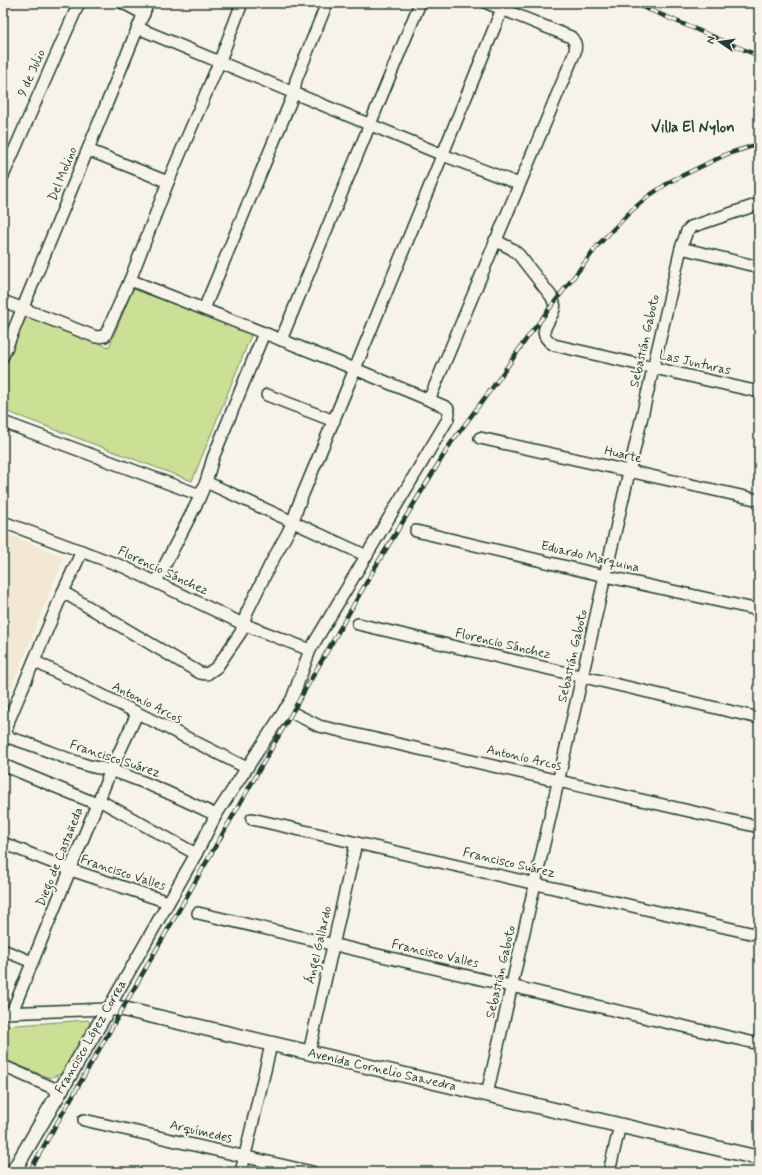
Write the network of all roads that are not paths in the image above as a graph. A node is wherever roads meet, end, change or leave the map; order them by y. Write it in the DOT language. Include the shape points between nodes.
graph roads {
  1 [pos="79,3"];
  2 [pos="122,3"];
  3 [pos="148,3"];
  4 [pos="242,3"];
  5 [pos="327,3"];
  6 [pos="420,3"];
  7 [pos="487,3"];
  8 [pos="502,9"];
  9 [pos="144,14"];
  10 [pos="138,28"];
  11 [pos="219,62"];
  12 [pos="294,93"];
  13 [pos="370,125"];
  14 [pos="88,150"];
  15 [pos="443,155"];
  16 [pos="3,176"];
  17 [pos="168,182"];
  18 [pos="519,184"];
  19 [pos="759,204"];
  20 [pos="495,240"];
  21 [pos="681,248"];
  22 [pos="759,267"];
  23 [pos="130,280"];
  24 [pos="3,302"];
  25 [pos="23,308"];
  26 [pos="204,309"];
  27 [pos="264,333"];
  28 [pos="281,340"];
  29 [pos="3,356"];
  30 [pos="653,368"];
  31 [pos="356,369"];
  32 [pos="759,392"];
  33 [pos="267,394"];
  34 [pos="429,400"];
  35 [pos="334,421"];
  36 [pos="3,422"];
  37 [pos="480,438"];
  38 [pos="630,470"];
  39 [pos="206,482"];
  40 [pos="200,495"];
  41 [pos="759,500"];
  42 [pos="293,521"];
  43 [pos="3,522"];
  44 [pos="416,530"];
  45 [pos="82,551"];
  46 [pos="366,556"];
  47 [pos="605,576"];
  48 [pos="156,582"];
  49 [pos="63,592"];
  50 [pos="759,610"];
  51 [pos="243,624"];
  52 [pos="358,624"];
  53 [pos="310,650"];
  54 [pos="34,661"];
  55 [pos="583,678"];
  56 [pos="286,709"];
  57 [pos="137,714"];
  58 [pos="759,718"];
  59 [pos="4,738"];
  60 [pos="3,766"];
  61 [pos="247,768"];
  62 [pos="111,770"];
  63 [pos="559,781"];
  64 [pos="98,802"];
  65 [pos="216,815"];
  66 [pos="252,819"];
  67 [pos="759,828"];
  68 [pos="3,843"];
  69 [pos="356,843"];
  70 [pos="196,854"];
  71 [pos="71,870"];
  72 [pos="535,884"];
  73 [pos="168,902"];
  74 [pos="198,913"];
  75 [pos="759,935"];
  76 [pos="334,945"];
  77 [pos="3,950"];
  78 [pos="32,962"];
  79 [pos="512,986"];
  80 [pos="108,1009"];
  81 [pos="8,1013"];
  82 [pos="759,1044"];
  83 [pos="271,1045"];
  84 [pos="310,1053"];
  85 [pos="3,1066"];
  86 [pos="60,1091"];
  87 [pos="488,1094"];
  88 [pos="84,1120"];
  89 [pos="620,1125"];
  90 [pos="245,1157"];
  91 [pos="759,1158"];
  92 [pos="13,1172"];
  93 [pos="241,1172"];
  94 [pos="312,1172"];
  95 [pos="609,1172"];
  1 -- 16 [label="street, 9 de Julio"];
  2 -- 9 [label="street"];
  3 -- 9 [label="street, Del Molino"];
  4 -- 11 [label="street"];
  5 -- 12 [label="street" via="296,80"];
  6 -- 13 [label="street"];
  7 -- 8 [label="street"];
  8 -- 15 [label="street"];
  8 -- 18 [label="street" via="571,37 576,43 575,52"];
  9 -- 10 [label="street, Del Molino"];
  10 -- 11 [label="street"];
  10 -- 14 [label="street, Del Molino"];
  11 -- 12 [label="street"];
  11 -- 17 [label="street"];
  12 -- 13 [label="street"];
  12 -- 26 [label="street"];
  13 -- 15 [label="street"];
  13 -- 28 [label="street"];
  14 -- 17 [label="street"];
  14 -- 25 [label="street, Del Molino"];
  15 -- 18 [label="street"];
  15 -- 31 [label="street"];
  17 -- 23 [label="street"];
  18 -- 20 [label="street"];
  19 -- 21 [label="street, Sebastián Gaboto" via="691,227"];
  20 -- 30 [label="street, Las Junturas" via="519,255 552,296 555,308 545,326 544,334 547,341 554,345"];
  20 -- 34 [label="street"];
  21 -- 22 [label="street"];
  21 -- 30 [label="street, Sebastián Gaboto"];
  23 -- 25 [label="street" via="105,336 96,337"];
  23 -- 26 [label="street"];
  24 -- 25 [label="street"];
  25 -- 29 [label="street, Del Molino"];
  26 -- 27 [label="street"];
  27 -- 28 [label="street"];
  27 -- 39 [label="street" via="213,458"];
  28 -- 31 [label="street"];
  30 -- 32 [label="street, Las Junturas"];
  30 -- 38 [label="street, Sebastián Gaboto"];
  31 -- 34 [label="street"];
  31 -- 35 [label="street"];
  33 -- 35 [label="street"];
  34 -- 46 [label="street, Francisco López Correa" via="448,409 448,419"];
  35 -- 42 [label="street"];
  36 -- 40 [label="street"];
  37 -- 38 [label="street, Huarte"];
  38 -- 41 [label="street, Huarte"];
  38 -- 47 [label="street, Sebastián Gaboto"];
  39 -- 40 [label="street"];
  39 -- 42 [label="street"];
  40 -- 48 [label="street"];
  42 -- 46 [label="street"];
  42 -- 51 [label="street"];
  43 -- 45 [label="street, Florencio Sánchez"];
  44 -- 47 [label="street, Eduardo Marquina"];
  45 -- 48 [label="street, Florencio Sánchez"];
  45 -- 49 [label="street"];
  46 -- 53 [label="street, Francisco López Correa"];
  47 -- 50 [label="street, Eduardo Marquina"];
  47 -- 55 [label="street, Sebastián Gaboto"];
  48 -- 51 [label="street, Florencio Sánchez"];
  49 -- 51 [label="street" via="203,674 217,668 241,632"];
  49 -- 54 [label="street"];
  51 -- 53 [label="street, Florencio Sánchez"];
  52 -- 55 [label="street, Florencio Sánchez"];
  53 -- 56 [label="street, Francisco López Correa" via="296,690"];
  54 -- 57 [label="street, Antonio Arcos"];
  54 -- 59 [label="street"];
  55 -- 58 [label="street, Florencio Sánchez"];
  55 -- 63 [label="street, Sebastián Gaboto"];
  56 -- 61 [label="street, Francisco López Correa"];
  56 -- 63 [label="street, Antonio Arcos" via="319,726"];
  57 -- 61 [label="street, Antonio Arcos"];
  57 -- 62 [label="street, Diego de Castañeda"];
  59 -- 62 [label="street, Francisco Suárez" via="88,766"];
  60 -- 64 [label="street"];
  61 -- 65 [label="street, Francisco López Correa"];
  62 -- 64 [label="street, Diego de Castañeda"];
  62 -- 65 [label="street, Francisco Suárez" via="165,790"];
  63 -- 67 [label="street, Antonio Arcos"];
  63 -- 72 [label="street, Sebastián Gaboto"];
  64 -- 70 [label="street"];
  64 -- 71 [label="street, Diego de Castañeda"];
  65 -- 70 [label="street, Francisco López Correa"];
  66 -- 69 [label="street, Francisco Suárez"];
  68 -- 71 [label="street, Francisco Valles"];
  69 -- 72 [label="street, Francisco Suárez"];
  69 -- 76 [label="street, Ángel Gallardo"];
  70 -- 73 [label="street, Francisco López Correa"];
  71 -- 73 [label="street, Francisco Valles"];
  71 -- 78 [label="street, Diego de Castañeda"];
  72 -- 75 [label="street, Francisco Suárez"];
  72 -- 79 [label="street, Sebastián Gaboto"];
  73 -- 80 [label="street, Francisco López Correa"];
  74 -- 76 [label="street, Francisco Valles"];
  76 -- 79 [label="street, Francisco Valles"];
  76 -- 84 [label="street, Ángel Gallardo"];
  77 -- 78 [label="street"];
  78 -- 81 [label="street, Diego de Castañeda"];
  79 -- 82 [label="street, Francisco Valles"];
  79 -- 87 [label="street, Sebastián Gaboto"];
  80 -- 81 [label="street, Avenida Cornelio Saavedra"];
  80 -- 83 [label="main road, Avenida Cornelio Saavedra" via="119,1008"];
  80 -- 86 [label="main road, Francisco López Correa"];
  83 -- 84 [label="main road, Avenida Cornelio Saavedra"];
  83 -- 90 [label="street"];
  84 -- 87 [label="main road, Avenida Cornelio Saavedra"];
  85 -- 86 [label="street"];
  86 -- 92 [label="main road, Francisco López Correa"];
  87 -- 89 [label="main road, Avenida Cornelio Saavedra"];
  88 -- 90 [label="street, Arquímedes"];
  89 -- 91 [label="main road, Avenida Cornelio Saavedra"];
  89 -- 95 [label="street"];
  90 -- 93 [label="street"];
  90 -- 94 [label="street, Arquímedes"];
}
